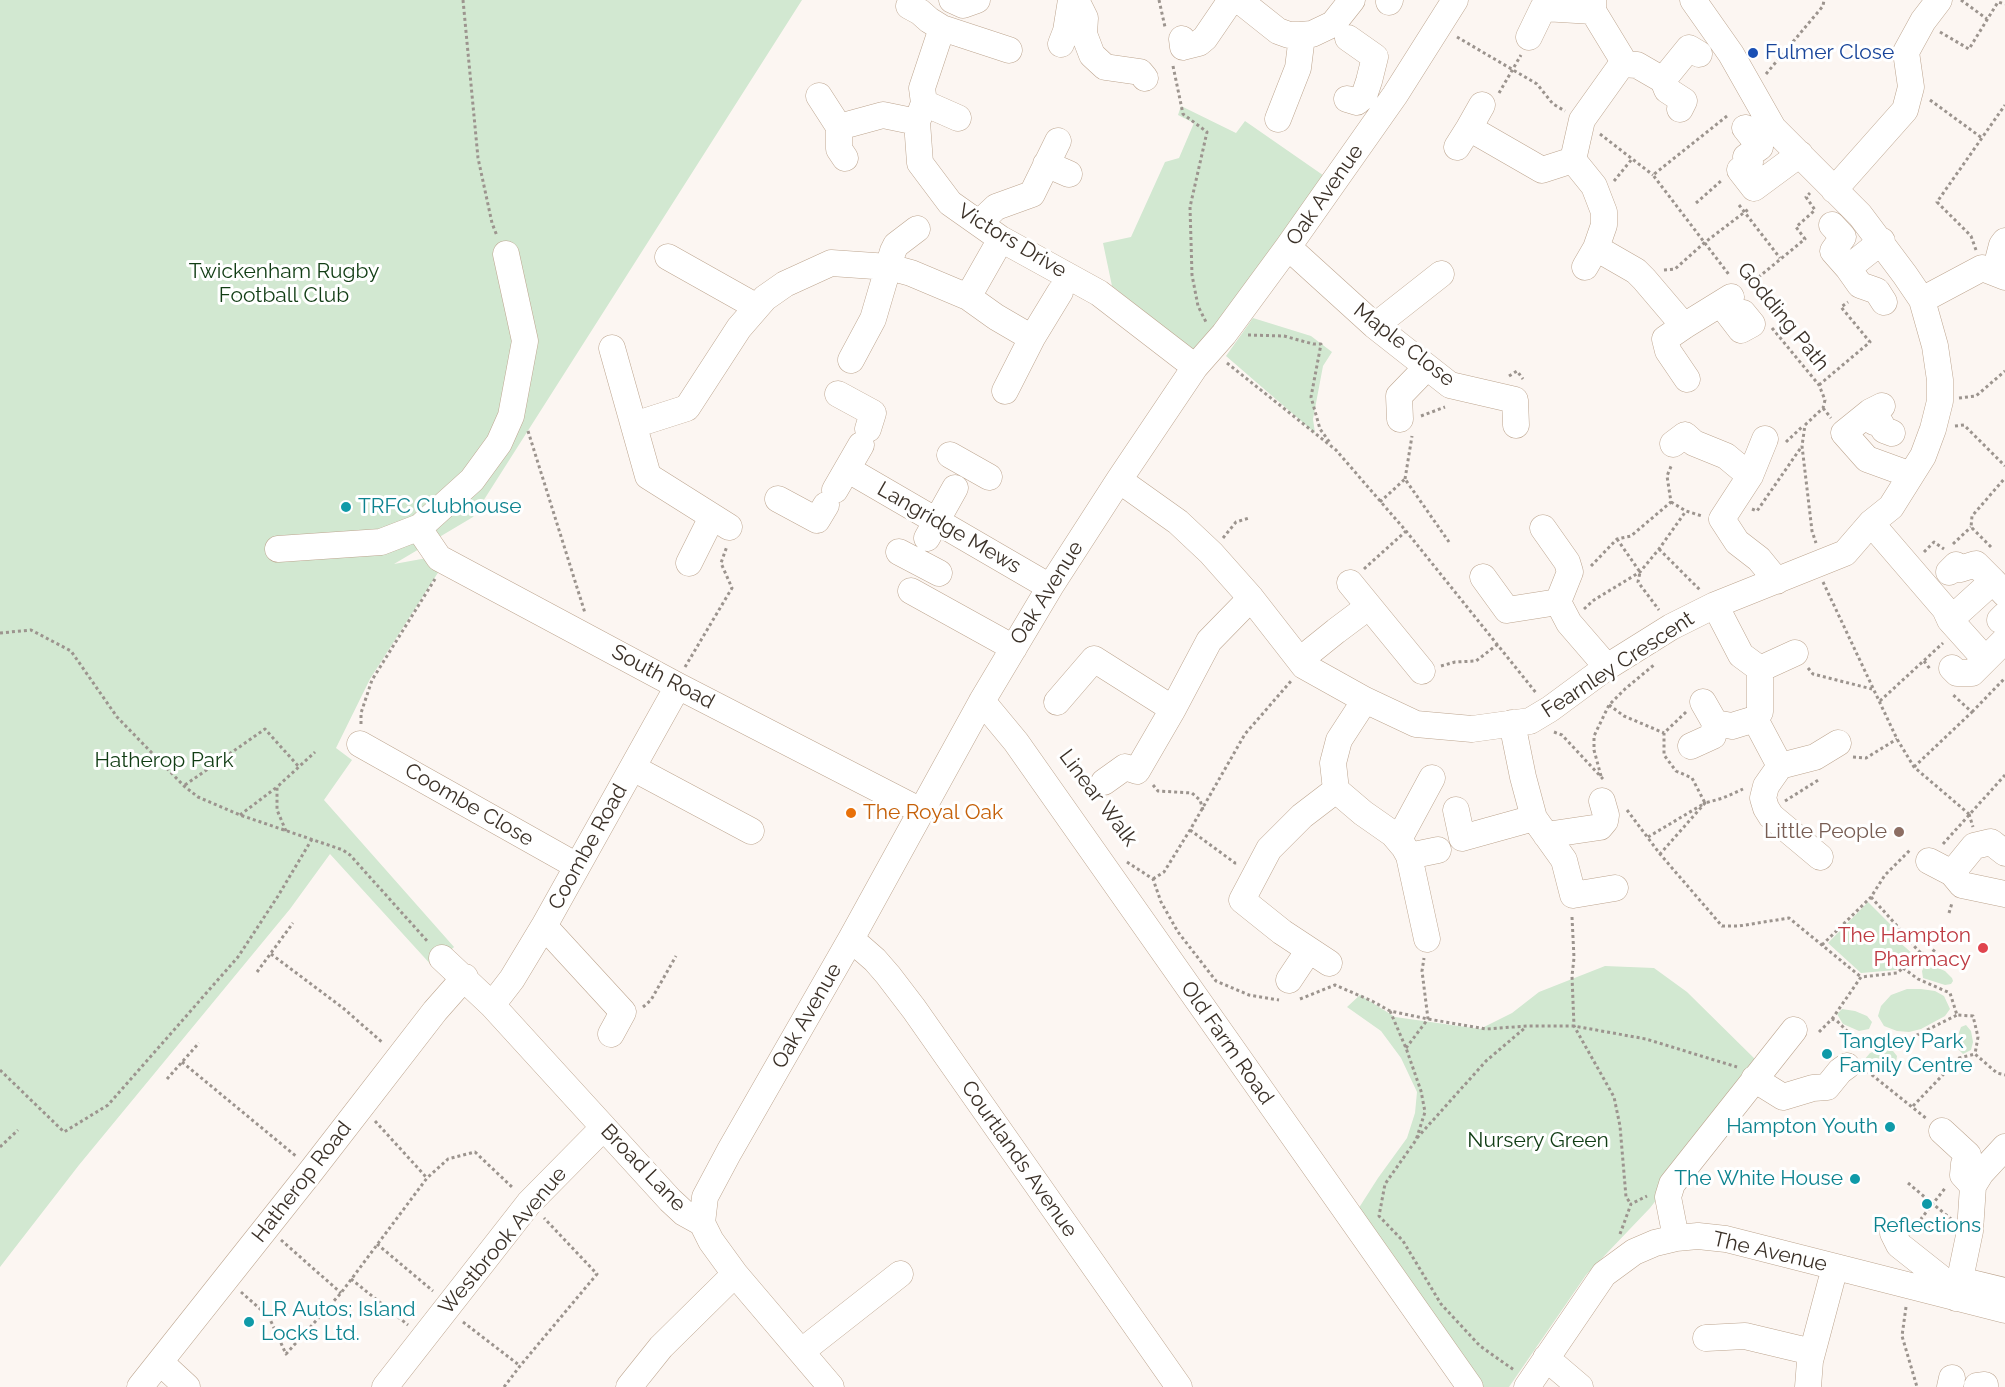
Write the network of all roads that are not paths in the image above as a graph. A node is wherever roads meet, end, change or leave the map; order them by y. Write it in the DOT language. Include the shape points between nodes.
graph roads {
  1 [pos="952,0"];
  2 [pos="977,0"];
  3 [pos="1073,0"];
  4 [pos="1352,0"];
  5 [pos="1455,0"];
  6 [pos="1693,0"];
  7 [pos="1939,0"];
  8 [pos="1242,2"];
  9 [pos="909,6"];
  10 [pos="1593,6"];
  11 [pos="942,28"];
  12 [pos="1174,35"];
  13 [pos="1300,35"];
  14 [pos="1529,37"];
  15 [pos="1348,38"];
  16 [pos="1009,50"];
  17 [pos="1699,54"];
  18 [pos="1375,57"];
  19 [pos="1622,64"];
  20 [pos="1409,73"];
  21 [pos="1144,78"];
  22 [pos="1663,80"];
  23 [pos="819,96"];
  24 [pos="1347,99"];
  25 [pos="1482,105"];
  26 [pos="1680,109"];
  27 [pos="920,112"];
  28 [pos="958,118"];
  29 [pos="1278,119"];
  30 [pos="1737,122"];
  31 [pos="839,127"];
  32 [pos="1058,141"];
  33 [pos="1800,154"];
  34 [pos="846,158"];
  35 [pos="1573,160"];
  36 [pos="1830,185"];
  37 [pos="979,223"];
  38 [pos="1833,225"];
  39 [pos="917,229"];
  40 [pos="1001,239"];
  41 [pos="1882,241"];
  42 [pos="2005,242"];
  43 [pos="1288,247"];
  44 [pos="506,254"];
  45 [pos="669,257"];
  46 [pos="889,267"];
  47 [pos="1847,268"];
  48 [pos="1994,273"];
  49 [pos="1441,274"];
  50 [pos="1060,292"];
  51 [pos="968,297"];
  52 [pos="1922,300"];
  53 [pos="1734,301"];
  54 [pos="1884,302"];
  55 [pos="757,308"];
  56 [pos="1375,326"];
  57 [pos="1674,332"];
  58 [pos="1032,338"];
  59 [pos="612,348"];
  60 [pos="851,360"];
  61 [pos="1196,367"];
  62 [pos="1427,367"];
  63 [pos="1687,379"];
  64 [pos="1005,390"];
  65 [pos="838,394"];
  66 [pos="1519,406"];
  67 [pos="1400,419"];
  68 [pos="634,425"];
  69 [pos="1892,433"];
  70 [pos="1765,439"];
  71 [pos="1679,440"];
  72 [pos="966,472"];
  73 [pos="1911,475"];
  74 [pos="1749,476"];
  75 [pos="1119,480"];
  76 [pos="836,488"];
  77 [pos="778,499"];
  78 [pos="1871,523"];
  79 [pos="420,527"];
  80 [pos="1543,528"];
  81 [pos="919,545"];
  82 [pos="278,549"];
  83 [pos="689,563"];
  84 [pos="1948,572"];
  85 [pos="939,573"];
  86 [pos="1993,573"];
  87 [pos="1483,577"];
  88 [pos="1777,581"];
  89 [pos="1350,583"];
  90 [pos="1050,587"];
  91 [pos="911,591"];
  92 [pos="1251,598"];
  93 [pos="1715,605"];
  94 [pos="1368,607"];
  95 [pos="1564,612"];
  96 [pos="1948,615"];
  97 [pos="2004,618"];
  98 [pos="1014,648"];
  99 [pos="1795,653"];
  100 [pos="1986,658"];
  101 [pos="1302,663"];
  102 [pos="1607,667"];
  103 [pos="1760,669"];
  104 [pos="1422,671"];
  105 [pos="1944,676"];
  106 [pos="677,685"];
  107 [pos="1365,700"];
  108 [pos="982,701"];
  109 [pos="1057,702"];
  110 [pos="1173,709"];
  111 [pos="1530,718"];
  112 [pos="1755,719"];
  113 [pos="1838,743"];
  114 [pos="360,744"];
  115 [pos="1691,746"];
  116 [pos="1780,766"];
  117 [pos="633,768"];
  118 [pos="1432,778"];
  119 [pos="1104,782"];
  120 [pos="1336,790"];
  121 [pos="1608,792"];
  122 [pos="1456,810"];
  123 [pos="921,811"];
  124 [pos="1540,827"];
  125 [pos="751,831"];
  126 [pos="1404,847"];
  127 [pos="1438,850"];
  128 [pos="2005,853"];
  129 [pos="1820,857"];
  130 [pos="1929,861"];
  131 [pos="577,866"];
  132 [pos="1952,873"];
  133 [pos="1615,888"];
  134 [pos="2005,894"];
  135 [pos="544,926"];
  136 [pos="850,939"];
  137 [pos="1427,939"];
  138 [pos="442,958"];
  139 [pos="465,977"];
  140 [pos="1287,994"];
  141 [pos="492,1005"];
  142 [pos="1794,1030"];
  143 [pos="611,1034"];
  144 [pos="1847,1066"];
  145 [pos="1756,1076"];
  146 [pos="603,1128"];
  147 [pos="1942,1131"];
  148 [pos="2000,1160"];
  149 [pos="1968,1175"];
  150 [pos="702,1223"];
  151 [pos="1902,1235"];
  152 [pos="1676,1238"];
  153 [pos="1834,1267"];
  154 [pos="735,1274"];
  155 [pos="900,1274"];
  156 [pos="1957,1288"];
  157 [pos="2005,1293"];
  158 [pos="1706,1338"];
  159 [pos="802,1352"];
  160 [pos="1812,1352"];
  161 [pos="1546,1358"];
  162 [pos="160,1362"];
  163 [pos="1529,1384"];
  164 [pos="140,1387"];
  165 [pos="187,1387"];
  166 [pos="385,1387"];
  167 [pos="629,1387"];
  168 [pos="831,1387"];
  169 [pos="1179,1387"];
  170 [pos="1470,1387"];
  171 [pos="1580,1387"];
  172 [pos="1808,1387"];
  1 -- 2 [label="street" via="963,5"];
  3 -- 21 [label="street" via="1085,18 1064,35 1105,67 1140,72"];
  4 -- 13 [label="street" via="1333,24"];
  5 -- 20 [label="street, Oak Avenue"];
  6 -- 33 [label="street, Fearnley Crescent" via="1731,54 1773,128"];
  7 -- 36 [label="street" via="1906,52 1911,87 1905,110"];
  8 -- 12 [label="street" via="1199,43 1183,48"];
  8 -- 13 [label="street" via="1278,31"];
  9 -- 11 [label="street"];
  10 -- 14 [label="street" via="1543,8"];
  10 -- 19 [label="street"];
  11 -- 16 [label="street"];
  11 -- 27 [label="street, Victors Drive" via="921,88"];
  13 -- 29 [label="street" via="1298,68"];
  15 -- 18 [label="street"];
  17 -- 22 [label="street" via="1689,48"];
  18 -- 20 [label="street"];
  18 -- 24 [label="street" via="1364,96 1357,102"];
  19 -- 22 [label="street" via="1636,65"];
  19 -- 35 [label="street" via="1582,120"];
  20 -- 43 [label="street, Oak Avenue"];
  22 -- 26 [label="street" via="1667,90 1684,101"];
  23 -- 31 [label="street"];
  25 -- 35 [label="street" via="1463,137 1542,170"];
  27 -- 28 [label="street"];
  27 -- 31 [label="street" via="883,115"];
  27 -- 37 [label="street, Victors Drive" via="920,163 950,203"];
  30 -- 33 [label="street" via="1760,147 1746,157 1750,162 1740,170 1753,197"];
  31 -- 34 [label="street" via="839,149"];
  32 -- 37 [label="street" via="1058,169 1032,194 996,207"];
  33 -- 36 [label="street, Fearnley Crescent"];
  35 -- 57 [label="street" via="1594,186 1604,212 1604,225 1591,257 1644,279"];
  36 -- 41 [label="street, Fearnley Crescent"];
  37 -- 40 [label="street, Victors Drive"];
  38 -- 47 [label="street" via="1843,237"];
  39 -- 46 [label="street" via="896,245"];
  40 -- 51 [label="street"];
  40 -- 61 [label="street, Victors Drive" via="1099,293"];
  41 -- 47 [label="street"];
  41 -- 52 [label="street, Fearnley Crescent"];
  42 -- 48 [label="street"];
  43 -- 56 [label="street, Maple Close"];
  43 -- 61 [label="street, Oak Avenue"];
  44 -- 79 [label="street" via="525,341 511,416 472,480"];
  45 -- 55 [label="street"];
  46 -- 51 [label="street"];
  46 -- 55 [label="street" via="831,263 784,284"];
  46 -- 60 [label="street" via="873,319"];
  47 -- 54 [label="street" via="1877,291"];
  48 -- 52 [label="street"];
  49 -- 56 [label="street"];
  50 -- 58 [label="street"];
  51 -- 58 [label="street"];
  52 -- 73 [label="street, Fearnley Crescent" via="1935,346 1940,401 1923,456"];
  53 -- 57 [label="street"];
  55 -- 68 [label="street" via="739,328 687,408"];
  56 -- 62 [label="street, Maple Close"];
  57 -- 63 [label="street" via="1668,351"];
  58 -- 64 [label="street"];
  59 -- 68 [label="street"];
  61 -- 75 [label="street, Oak Avenue"];
  62 -- 66 [label="street, Maple Close" via="1450,385"];
  62 -- 67 [label="street" via="1399,396"];
  65 -- 76 [label="street" via="873,413"];
  68 -- 83 [label="street" via="648,476 721,522"];
  69 -- 73 [label="street" via="1874,422 1873,411 1844,433 1867,459"];
  70 -- 74 [label="street"];
  71 -- 74 [label="street" via="1726,456"];
  72 -- 81 [label="street"];
  73 -- 78 [label="street, Fearnley Crescent" via="1891,507"];
  74 -- 88 [label="street" via="1722,519 1737,542 1759,559"];
  75 -- 90 [label="street, Oak Avenue"];
  75 -- 92 [label="street, Fearnley Crescent" via="1178,522"];
  76 -- 77 [label="street" via="818,520"];
  76 -- 81 [label="street, Langridge Mews"];
  78 -- 88 [label="street, Fearnley Crescent" via="1845,553"];
  78 -- 96 [label="street"];
  79 -- 82 [label="street" via="381,542"];
  79 -- 106 [label="street, South Road" via="439,558"];
  80 -- 95 [label="street" via="1570,572"];
  81 -- 85 [label="street"];
  81 -- 90 [label="street, Langridge Mews"];
  84 -- 86 [label="street" via="1956,565"];
  86 -- 96 [label="street"];
  87 -- 95 [label="street" via="1507,610"];
  88 -- 93 [label="street, Fearnley Crescent"];
  89 -- 94 [label="street"];
  90 -- 98 [label="street, Oak Avenue"];
  91 -- 98 [label="street"];
  92 -- 101 [label="street, Fearnley Crescent"];
  92 -- 110 [label="street" via="1209,641"];
  93 -- 102 [label="street, Fearnley Crescent"];
  93 -- 103 [label="street" via="1741,655"];
  94 -- 101 [label="street"];
  94 -- 104 [label="street"];
  95 -- 102 [label="street"];
  96 -- 100 [label="street"];
  97 -- 100 [label="street"];
  98 -- 108 [label="street, Oak Avenue"];
  99 -- 103 [label="street"];
  100 -- 105 [label="street" via="1972,673"];
  101 -- 107 [label="street, Fearnley Crescent"];
  102 -- 111 [label="street, Fearnley Crescent"];
  103 -- 112 [label="street" via="1760,712"];
  106 -- 117 [label="street, Coombe Road"];
  106 -- 123 [label="street, South Road"];
  107 -- 111 [label="street, Fearnley Crescent" via="1416,724 1472,729"];
  107 -- 120 [label="street" via="1339,740 1333,763"];
  108 -- 123 [label="street, Oak Avenue"];
  108 -- 170 [label="street, Old Farm Road" via="1228,1034"];
  109 -- 110 [label="street" via="1094,659"];
  110 -- 119 [label="street" via="1137,771 1125,767"];
  111 -- 124 [label="street" via="1522,777"];
  112 -- 115 [label="street" via="1732,726 1709,713 1713,736"];
  112 -- 116 [label="street"];
  113 -- 116 [label="street" via="1815,757"];
  114 -- 131 [label="street, Coombe Close"];
  116 -- 129 [label="street" via="1766,786 1766,808"];
  117 -- 125 [label="street"];
  117 -- 131 [label="street, Coombe Road"];
  118 -- 126 [label="street"];
  120 -- 126 [label="street"];
  120 -- 140 [label="street" via="1269,849 1242,900 1319,956"];
  121 -- 124 [label="street" via="1605,821 1600,827"];
  122 -- 124 [label="street" via="1462,838 1500,829"];
  123 -- 136 [label="street, Oak Avenue"];
  124 -- 133 [label="street" via="1564,860 1574,896"];
  126 -- 127 [label="street"];
  126 -- 137 [label="street"];
  128 -- 132 [label="street" via="1991,842 1974,846"];
  130 -- 132 [label="street"];
  131 -- 135 [label="street, Coombe Road"];
  132 -- 134 [label="street" via="1962,885"];
  135 -- 141 [label="street, Coombe Road"];
  135 -- 143 [label="street" via="623,1012"];
  136 -- 150 [label="street, Oak Avenue" via="708,1190"];
  136 -- 169 [label="street, Courtlands Avenue" via="875,960 901,992"];
  138 -- 139 [label="street, Broad Lane"];
  139 -- 141 [label="street, Broad Lane"];
  139 -- 162 [label="street, Hatherop Road"];
  141 -- 146 [label="street, Broad Lane"];
  142 -- 145 [label="street"];
  144 -- 145 [label="street" via="1827,1087 1783,1097"];
  145 -- 152 [label="street" via="1672,1184 1668,1200"];
  146 -- 150 [label="street, Broad Lane" via="677,1207"];
  146 -- 166 [label="street, Westbrook Avenue" via="529,1203"];
  147 -- 149 [label="street" via="1968,1155"];
  148 -- 149 [label="street"];
  149 -- 156 [label="street" via="1970,1231"];
  150 -- 154 [label="street, Broad Lane"];
  151 -- 156 [label="street" via="1947,1283"];
  152 -- 153 [label="street, The Avenue" via="1717,1237"];
  152 -- 161 [label="street, The Avenue" via="1640,1249 1604,1275"];
  153 -- 156 [label="street, The Avenue" via="1910,1287"];
  153 -- 160 [label="street"];
  154 -- 159 [label="street, Broad Lane"];
  154 -- 167 [label="street" via="661,1347"];
  155 -- 159 [label="street"];
  156 -- 157 [label="street, The Avenue"];
  158 -- 160 [label="street" via="1745,1336"];
  159 -- 168 [label="street, Broad Lane"];
  160 -- 172 [label="street"];
  161 -- 163 [label="street, The Avenue"];
  161 -- 171 [label="street"];
  162 -- 164 [label="street, Hatherop Road"];
  162 -- 165 [label="street"];
}
